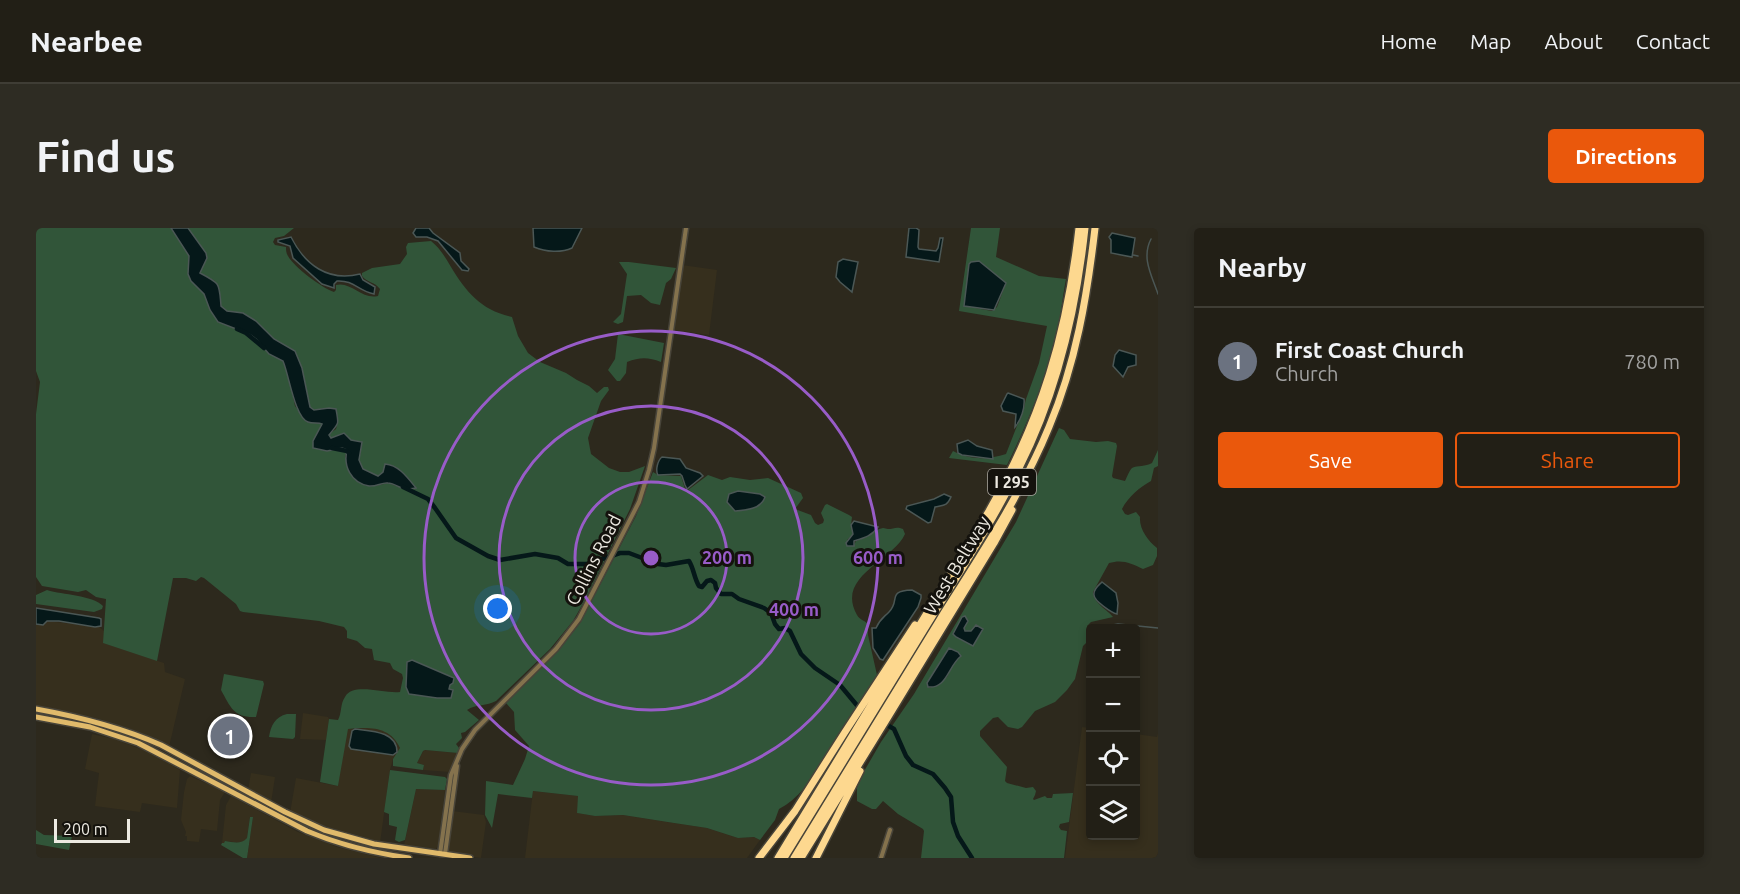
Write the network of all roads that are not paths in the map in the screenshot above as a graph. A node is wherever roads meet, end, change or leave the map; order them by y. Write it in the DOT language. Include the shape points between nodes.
graph roads {
  1 [pos="687,228"];
  2 [pos="1079,228"];
  3 [pos="1085,228"];
  4 [pos="1095,228"];
  5 [pos="957,563"];
  6 [pos="873,707"];
  7 [pos="36,709"];
  8 [pos="36,717"];
  9 [pos="866,719"];
  10 [pos="879,727"];
  11 [pos="249,793"];
  12 [pos="246,799"];
  13 [pos="310,824"];
  14 [pos="890,830"];
  15 [pos="307,831"];
  16 [pos="374,844"];
  17 [pos="373,852"];
  18 [pos="443,854"];
  19 [pos="409,858"];
  20 [pos="470,858"];
  21 [pos="759,858"];
  22 [pos="778,858"];
  23 [pos="784,858"];
  24 [pos="795,858"];
  25 [pos="801,858"];
  26 [pos="816,858"];
  27 [pos="881,858"];
  1 -- 18 [label="street, Collins Road" via="654,448 639,502 584,611 567,636 464,744 458,756"];
  2 -- 5 [label="highway" via="1068,306 1048,384 1005,483"];
  3 -- 6 [label="highway, West Beltway / I 295" via="1078,286 1057,375 1020,467"];
  4 -- 10 [label="highway, West Beltway / I 295" via="1078,340 1048,428 1017,493"];
  5 -- 6 [label="highway"];
  5 -- 21 [label="highway" via="795,811"];
  6 -- 9 [label="highway, West Beltway / I 295"];
  7 -- 11 [label="main road" via="93,720 133,733"];
  8 -- 12 [label="main road" via="90,727 138,743"];
  9 -- 22 [label="highway"];
  9 -- 23 [label="highway, West Beltway / I 295"];
  10 -- 24 [label="highway, West Beltway / I 295"];
  10 -- 25 [label="highway"];
  10 -- 26 [label="highway"];
  11 -- 12 [label="main road"];
  11 -- 13 [label="main road"];
  12 -- 15 [label="main road"];
  13 -- 15 [label="main road"];
  13 -- 16 [label="main road"];
  14 -- 27 [label="street"];
  15 -- 17 [label="main road"];
  16 -- 17 [label="main road"];
  16 -- 18 [label="main road"];
  17 -- 19 [label="main road"];
  18 -- 20 [label="main road"];
}
